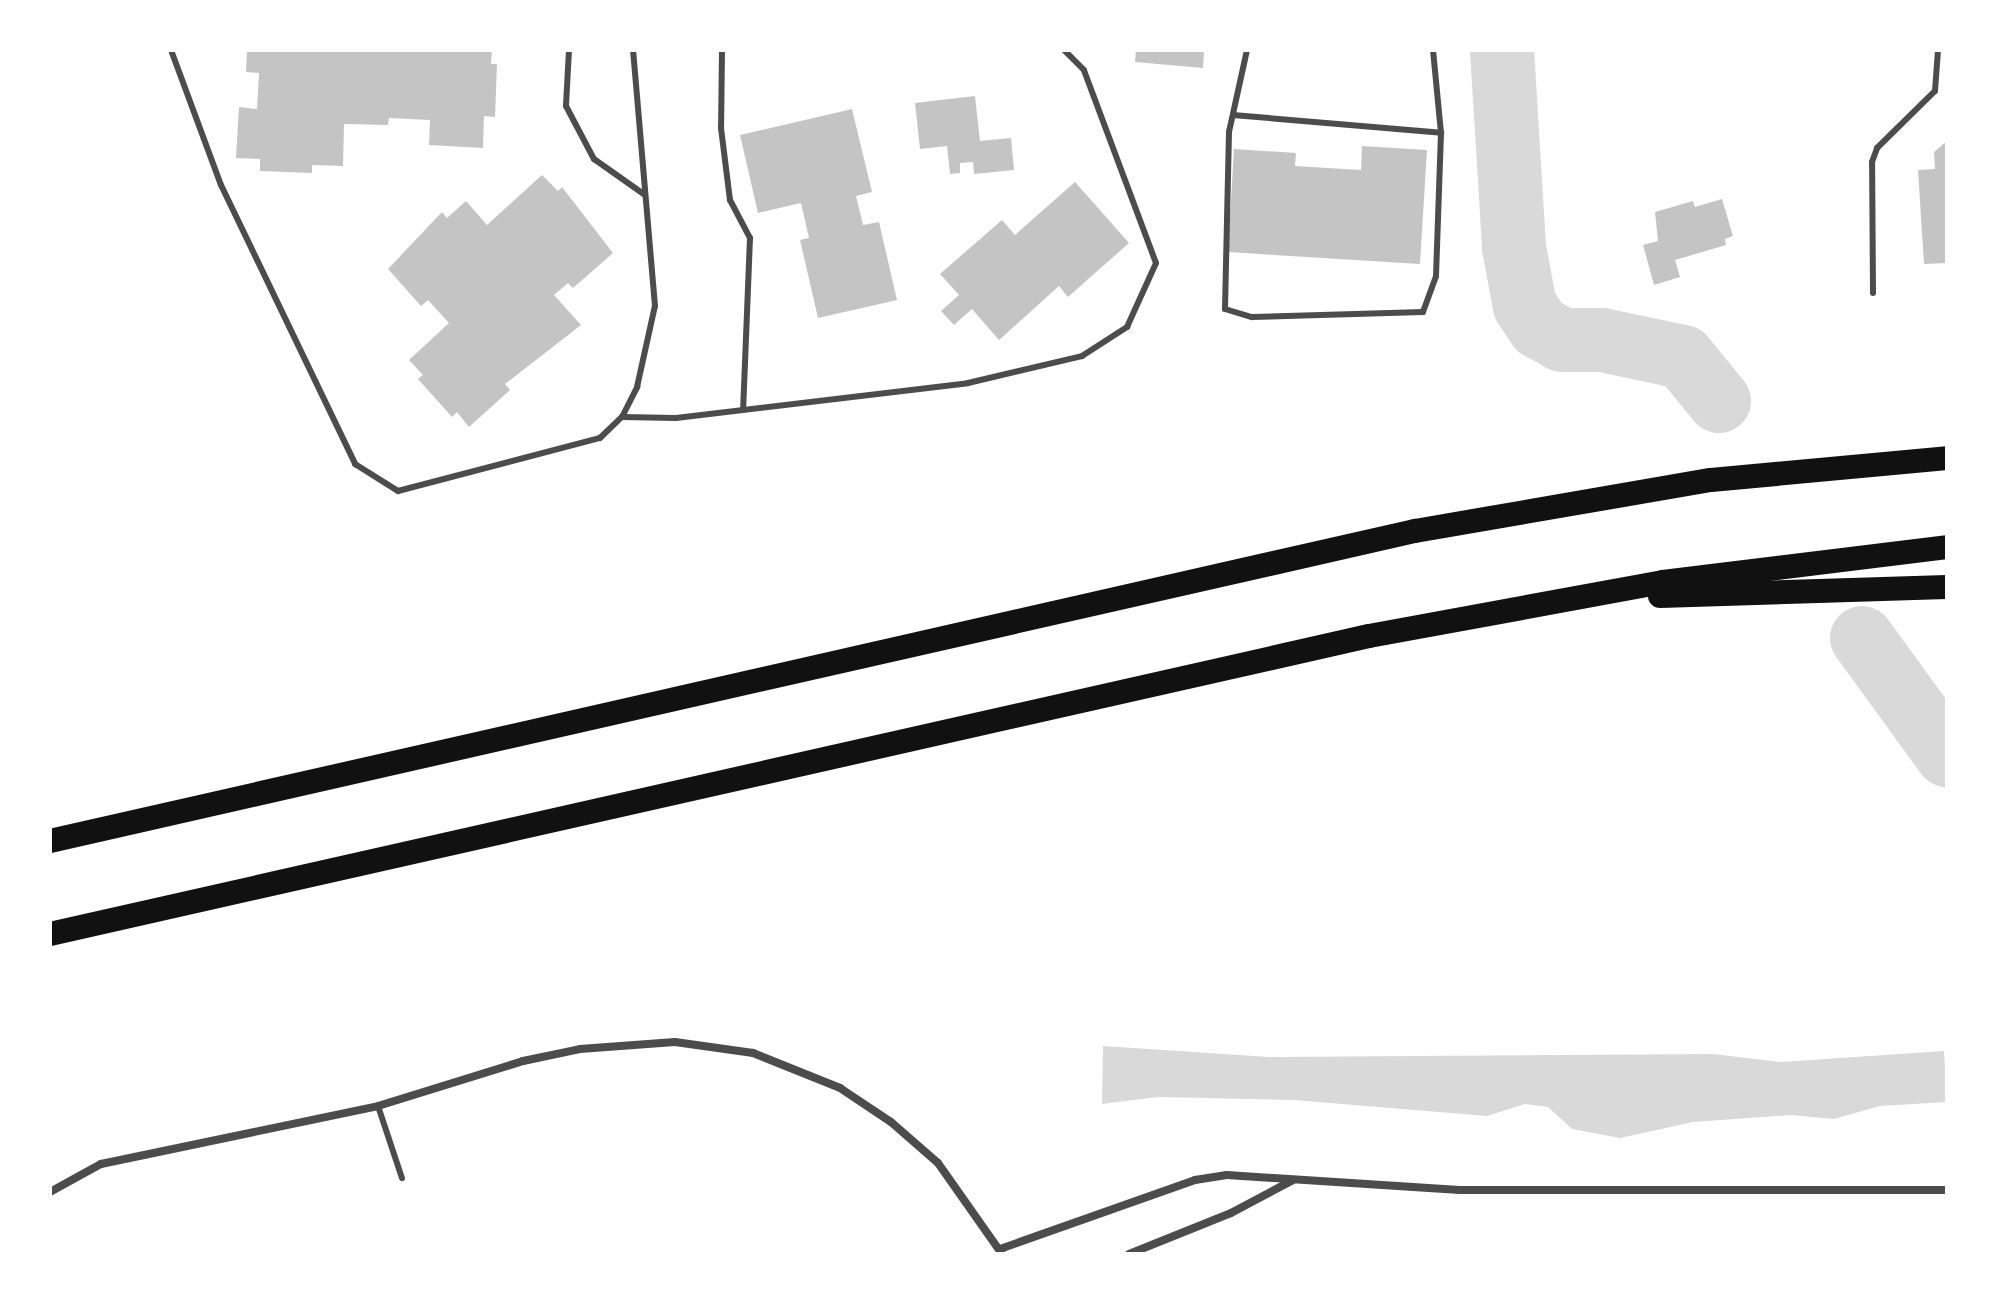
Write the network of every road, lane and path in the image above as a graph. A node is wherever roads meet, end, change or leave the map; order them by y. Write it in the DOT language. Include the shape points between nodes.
graph roads {
  1 [pos="171,50"];
  2 [pos="569,50"];
  3 [pos="633,50"];
  4 [pos="722,50"];
  5 [pos="1064,50"];
  6 [pos="1247,50"];
  7 [pos="1433,50"];
  8 [pos="1938,50"];
  9 [pos="1233,115"];
  10 [pos="1441,133"];
  11 [pos="645,195"];
  12 [pos="1873,293"];
  13 [pos="743,410"];
  14 [pos="622,417"];
  15 [pos="1947,458"];
  16 [pos="1947,547"];
  17 [pos="1947,587"];
  18 [pos="1553,600"];
  19 [pos="50,841"];
  20 [pos="50,934"];
  21 [pos="378,1106"];
  22 [pos="402,1178"];
  23 [pos="1294,1180"];
  24 [pos="1947,1190"];
  25 [pos="50,1192"];
  26 [pos="1001,1252"];
  27 [pos="1129,1254"];
  1 -- 14 [label="lane" via="221,185 355,464 398,491 600,438"];
  2 -- 11 [label="lane" via="566,106 580,133 594,159"];
  3 -- 11 [label="lane"];
  4 -- 13 [label="lane" via="721,128 730,200 750,238"];
  5 -- 13 [label="lane" via="1084,70 1156,263 1127,327 1082,356 968,383"];
  6 -- 9 [label="lane"];
  7 -- 10 [label="lane"];
  8 -- 12 [label="lane" via="1935,91 1877,148 1872,162"];
  9 -- 10 [label="lane"];
  9 -- 10 [label="lane" via="1225,309 1252,317 1423,312 1436,276"];
  11 -- 14 [label="lane" via="655,306 637,387"];
  13 -- 14 [label="lane"];
  15 -- 19 [label="highway" via="1711,480 1415,531"];
  16 -- 18 [label="highway"];
  17 -- 18 [label="highway"];
  18 -- 20 [label="highway" via="1308,649"];
  21 -- 22 [label="lane"];
  21 -- 25 [label="street" via="101,1164"];
  21 -- 26 [label="street" via="580,1049 675,1042 753,1053 840,1088 891,1122 938,1163"];
  23 -- 24 [label="street" via="1474,1191"];
  23 -- 26 [label="street" via="1256,1175 1195,1180"];
  23 -- 27 [label="street" via="1231,1213"];
}
